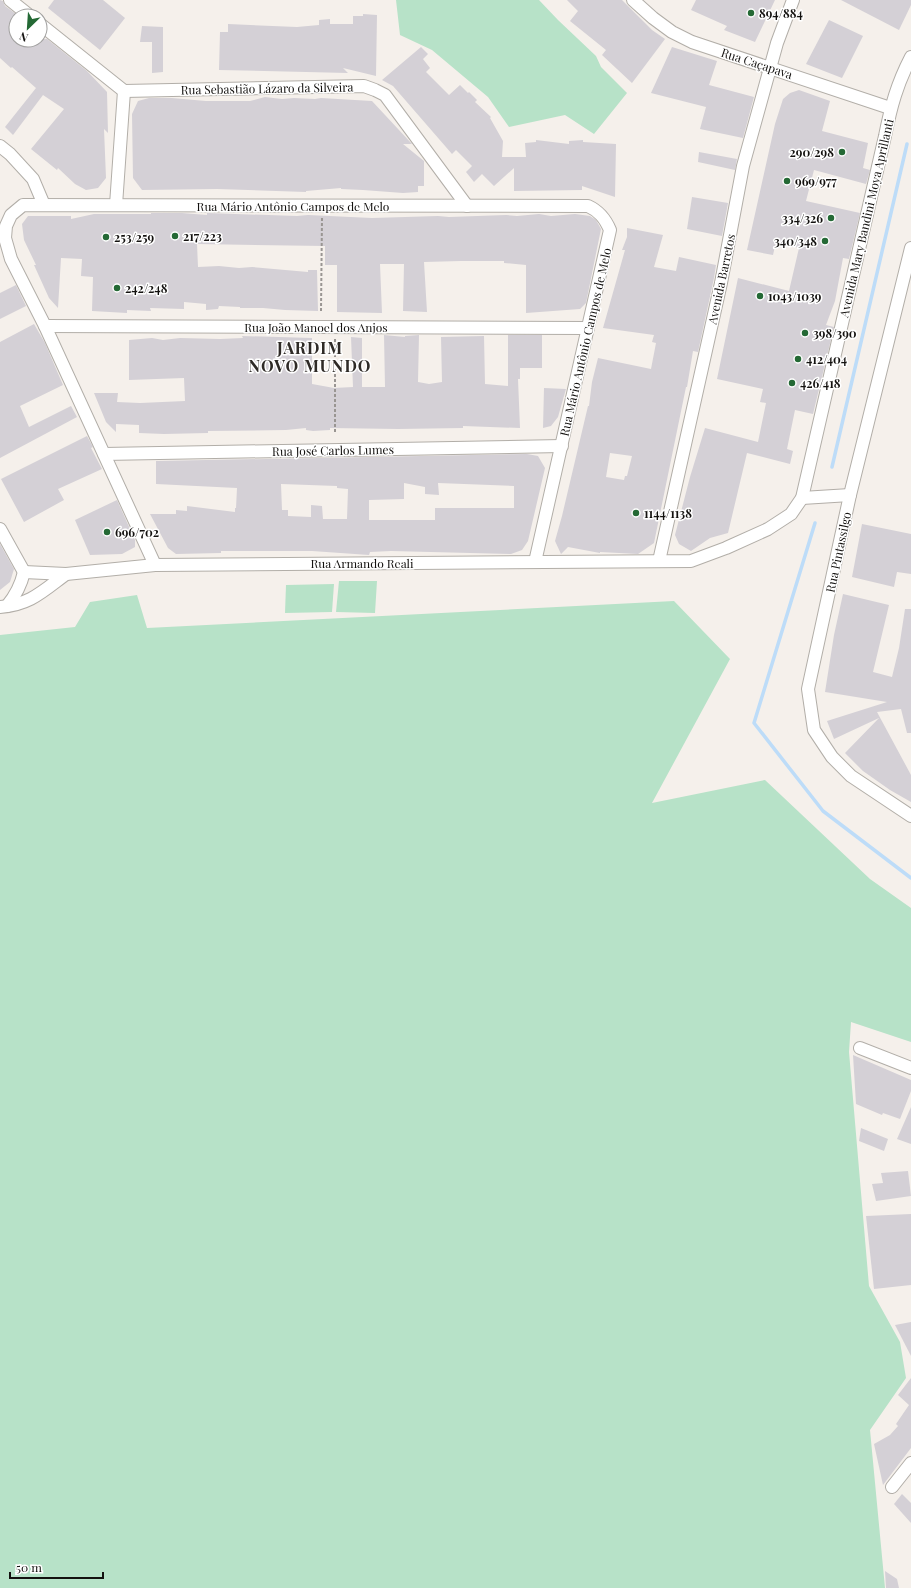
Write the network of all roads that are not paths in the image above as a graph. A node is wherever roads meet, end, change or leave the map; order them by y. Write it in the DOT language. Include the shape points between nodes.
graph roads {
  1 [pos="10,0"];
  2 [pos="633,0"];
  3 [pos="793,0"];
  4 [pos="20,8"];
  5 [pos="48,30"];
  6 [pos="911,57"];
  7 [pos="770,67"];
  8 [pos="124,91"];
  9 [pos="890,108"];
  10 [pos="0,146"];
  11 [pos="44,205"];
  12 [pos="116,206"];
  13 [pos="467,206"];
  14 [pos="911,248"];
  15 [pos="45,326"];
  16 [pos="588,328"];
  17 [pos="562,446"];
  18 [pos="104,454"];
  19 [pos="850,495"];
  20 [pos="802,498"];
  21 [pos="0,529"];
  22 [pos="659,561"];
  23 [pos="535,562"];
  24 [pos="155,565"];
  25 [pos="24,572"];
  26 [pos="66,574"];
  27 [pos="4,607"];
  28 [pos="911,816"];
  29 [pos="860,1048"];
  30 [pos="911,1068"];
  31 [pos="911,1463"];
  32 [pos="892,1488"];
  1 -- 4 [label="street"];
  2 -- 7 [label="street, Rua Caçapava" via="672,32 692,42"];
  3 -- 7 [label="street, Avenida Barretos"];
  5 -- 8 [label="street"];
  6 -- 9 [label="street, Avenida Mary Bandini Moya Aprillanti"];
  7 -- 9 [label="street, Rua Caçapava"];
  7 -- 22 [label="street, Avenida Barretos" via="742,166 721,283"];
  8 -- 12 [label="street"];
  8 -- 13 [label="street, Rua Sebastião Lázaro da Silveira" via="364,86 385,95"];
  9 -- 20 [label="street, Avenida Mary Bandini Moya Aprillanti"];
  10 -- 11 [label="street" via="33,179"];
  11 -- 12 [label="street, Rua Mário Antônio Campos de Melo"];
  11 -- 15 [label="street, Rua Mário Antônio Campos de Melo" via="23,205 11,215 6,226 5,238 11,259"];
  12 -- 13 [label="street, Rua Mário Antônio Campos de Melo"];
  13 -- 16 [label="street, Rua Mário Antônio Campos de Melo" via="588,206 597,210 610,230"];
  14 -- 19 [label="street, Rua Pintassilgo"];
  15 -- 16 [label="street, Rua João Manoel dos Anjos"];
  15 -- 18 [label="street, Rua Mário Antônio Campos de Melo"];
  16 -- 17 [label="street, Rua Mário Antônio Campos de Melo"];
  17 -- 18 [label="street, Rua José Carlos Lumes"];
  17 -- 23 [label="street, Rua Mário Antônio Campos de Melo"];
  18 -- 24 [label="street, Rua Mário Antônio Campos de Melo"];
  19 -- 20 [label="street"];
  19 -- 28 [label="street, Rua Pintassilgo" via="808,689 814,730 832,756 851,776"];
  20 -- 22 [label="street, Rua Armando Reali" via="785,518 768,529 726,548 692,561"];
  21 -- 25 [label="street"];
  22 -- 23 [label="street, Rua Armando Reali"];
  23 -- 24 [label="street, Rua Armando Reali"];
  24 -- 26 [label="street, Rua Armando Reali"];
  25 -- 26 [label="street, Rua Armando Reali"];
  25 -- 27 [label="street" via="16,595"];
  26 -- 27 [label="street" via="23,603"];
  29 -- 30 [label="street"];
  31 -- 32 [label="street"];
}
